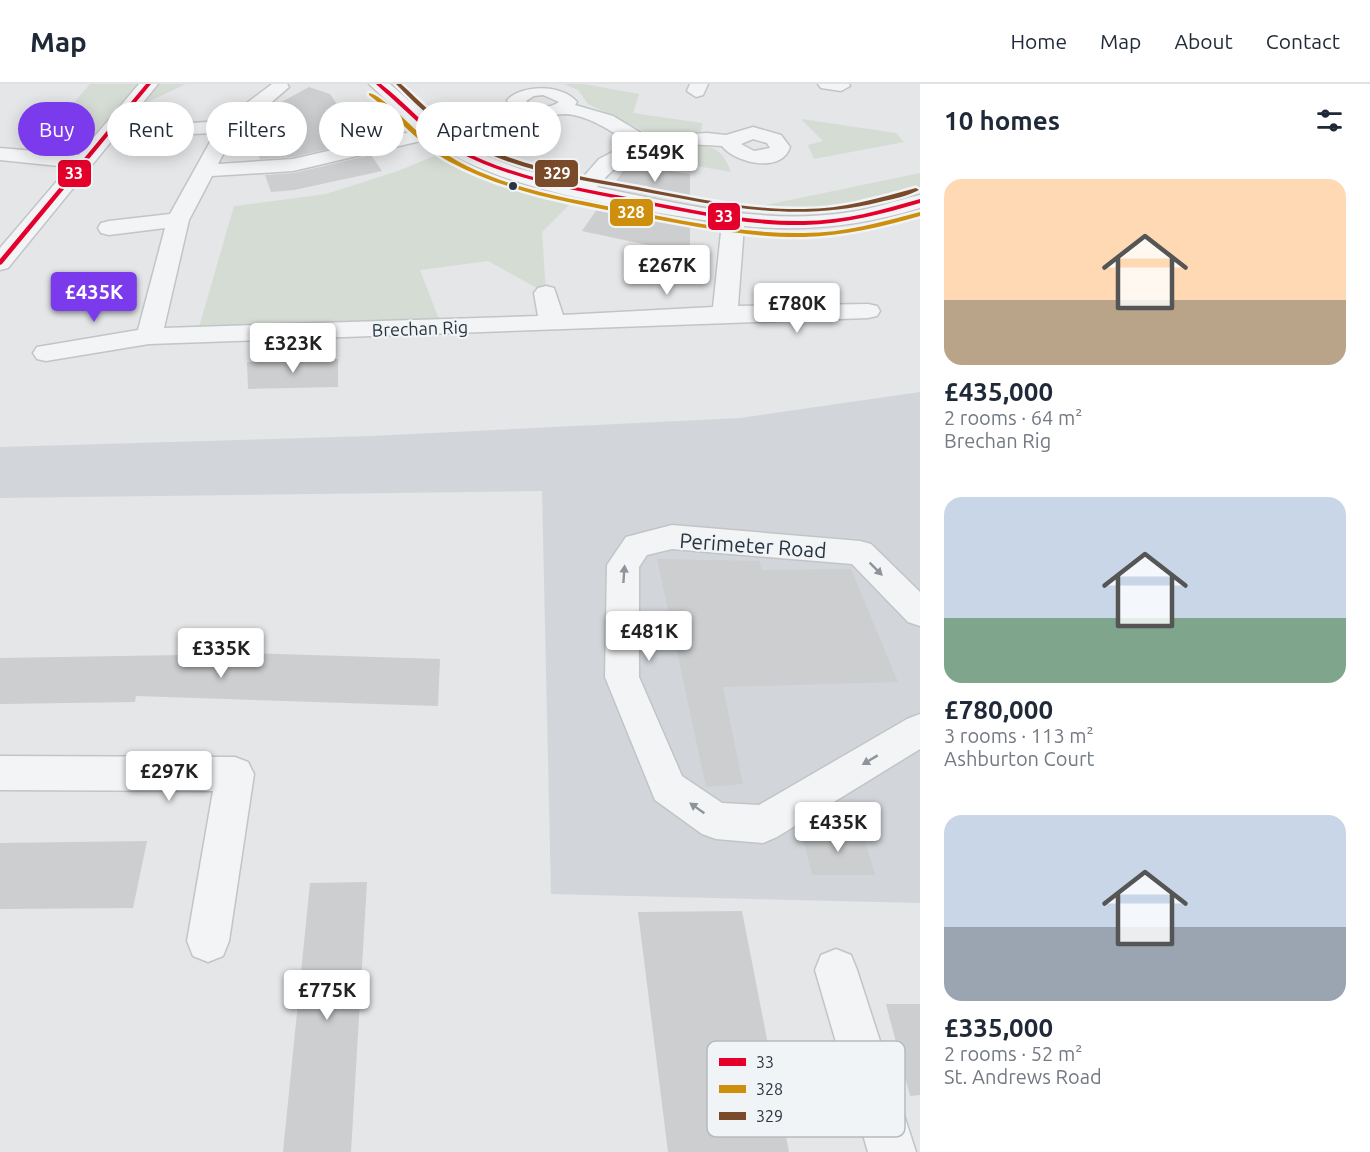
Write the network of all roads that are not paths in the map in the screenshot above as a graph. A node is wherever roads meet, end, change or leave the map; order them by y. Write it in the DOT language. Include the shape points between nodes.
graph roads {
  1 [pos="148,84"];
  2 [pos="378,84"];
  3 [pos="280,87"];
  4 [pos="262,102"];
  5 [pos="564,108"];
  6 [pos="416,115"];
  7 [pos="416,136"];
  8 [pos="731,141"];
  9 [pos="644,143"];
  10 [pos="0,154"];
  11 [pos="214,156"];
  12 [pos="471,156"];
  13 [pos="85,162"];
  14 [pos="207,170"];
  15 [pos="583,191"];
  16 [pos="920,201"];
  17 [pos="733,219"];
  18 [pos="178,220"];
  19 [pos="109,228"];
  20 [pos="0,263"];
  21 [pos="546,293"];
  22 [pos="868,311"];
  23 [pos="725,314"];
  24 [pos="552,323"];
  25 [pos="149,336"];
  26 [pos="46,353"];
  27 [pos="920,613"];
  28 [pos="920,730"];
  29 [pos="0,773"];
  30 [pos="208,941"];
  31 [pos="836,969"];
  32 [pos="858,1041"];
  33 [pos="887,1137"];
  34 [pos="892,1152"];
  1 -- 13 [label="street"];
  2 -- 6 [label="street"];
  3 -- 4 [label="street"];
  5 -- 9 [label="street" via="606,120"];
  7 -- 14 [label="street" via="280,168"];
  8 -- 9 [label="street"];
  9 -- 15 [label="street" via="606,163"];
  10 -- 13 [label="street"];
  11 -- 14 [label="street"];
  12 -- 15 [label="street" via="508,173"];
  13 -- 20 [label="street"];
  14 -- 18 [label="street"];
  15 -- 17 [label="street"];
  16 -- 17 [label="street" via="875,217 835,222 789,224"];
  17 -- 23 [label="street"];
  18 -- 19 [label="street"];
  18 -- 25 [label="street"];
  21 -- 24 [label="street"];
  22 -- 23 [label="street, Brechan Rig"];
  23 -- 24 [label="street, Brechan Rig"];
  24 -- 25 [label="street, Brechan Rig"];
  25 -- 26 [label="street, Brechan Rig"];
  28 -- 27 [label="street, Perimeter Road, one-way" via="763,824 716,821 668,788 622,677 623,566 637,545 672,537 860,553"];
  29 -- 30 [label="street" via="235,774"];
  31 -- 32 [label="street"];
  33 -- 34 [label="street"];
}
